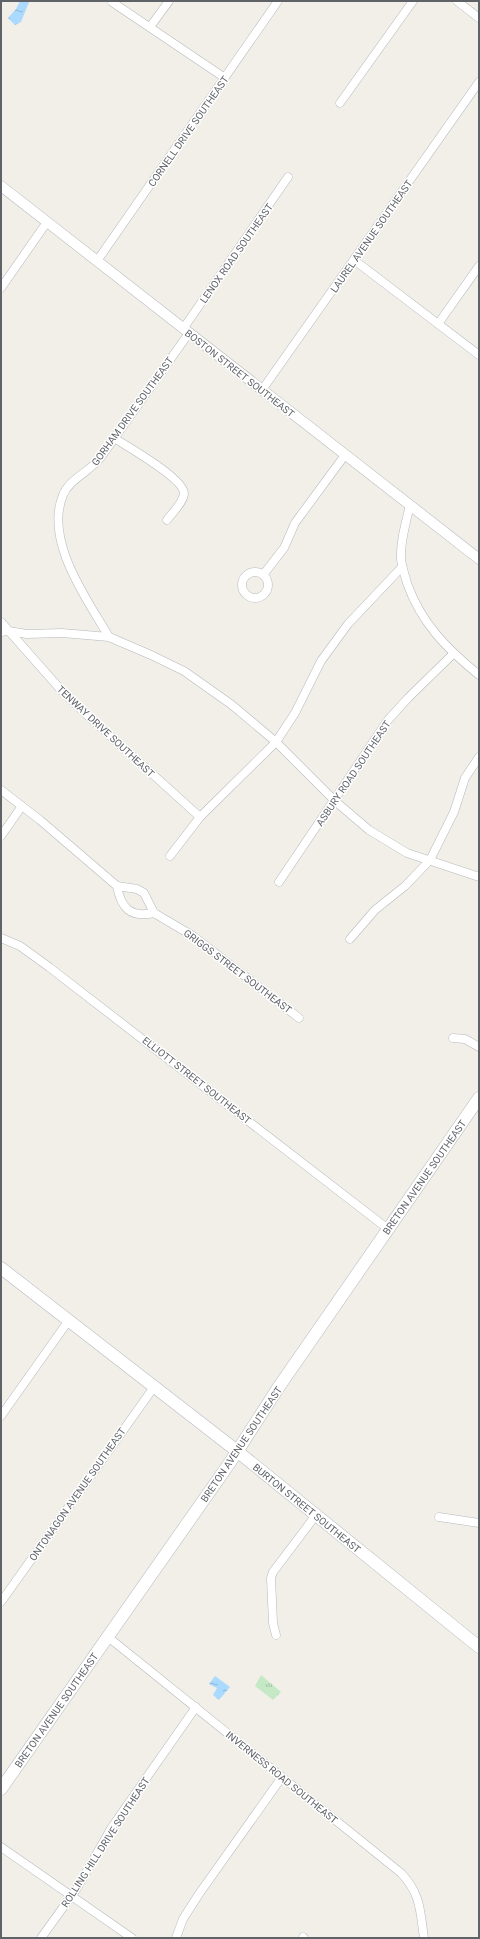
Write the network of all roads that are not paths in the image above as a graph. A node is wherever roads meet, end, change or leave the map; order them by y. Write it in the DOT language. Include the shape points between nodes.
graph roads {
  1 [pos="170,1"];
  2 [pos="278,1"];
  3 [pos="413,1"];
  4 [pos="457,1"];
  5 [pos="112,2"];
  6 [pos="479,18"];
  7 [pos="150,28"];
  8 [pos="225,78"];
  9 [pos="479,82"];
  10 [pos="340,103"];
  11 [pos="288,177"];
  12 [pos="1,186"];
  13 [pos="47,222"];
  14 [pos="354,260"];
  15 [pos="97,261"];
  16 [pos="479,266"];
  17 [pos="1,288"];
  18 [pos="438,324"];
  19 [pos="186,331"];
  20 [pos="479,355"];
  21 [pos="262,390"];
  22 [pos="114,438"];
  23 [pos="345,455"];
  24 [pos="410,505"];
  25 [pos="167,520"];
  26 [pos="479,559"];
  27 [pos="402,567"];
  28 [pos="263,575"];
  29 [pos="1,622"];
  30 [pos="4,632"];
  31 [pos="109,637"];
  32 [pos="453,654"];
  33 [pos="479,675"];
  34 [pos="276,742"];
  35 [pos="479,757"];
  36 [pos="1,790"];
  37 [pos="334,801"];
  38 [pos="22,806"];
  39 [pos="200,817"];
  40 [pos="1,836"];
  41 [pos="170,856"];
  42 [pos="430,860"];
  43 [pos="479,877"];
  44 [pos="278,882"];
  45 [pos="117,886"];
  46 [pos="154,913"];
  47 [pos="1,938"];
  48 [pos="350,939"];
  49 [pos="299,1018"];
  50 [pos="453,1038"];
  51 [pos="479,1047"];
  52 [pos="479,1098"];
  53 [pos="388,1229"];
  54 [pos="1,1268"];
  55 [pos="69,1320"];
  56 [pos="154,1386"];
  57 [pos="1,1416"];
  58 [pos="237,1451"];
  59 [pos="316,1515"];
  60 [pos="440,1518"];
  61 [pos="479,1523"];
  62 [pos="1,1602"];
  63 [pos="276,1635"];
  64 [pos="108,1637"];
  65 [pos="479,1647"];
  66 [pos="196,1707"];
  67 [pos="282,1777"];
  68 [pos="1,1788"];
  69 [pos="1,1847"];
  70 [pos="71,1896"];
  71 [pos="41,1938"];
  72 [pos="132,1938"];
  73 [pos="176,1938"];
  74 [pos="424,1938"];
  1 -- 7 [label="street"];
  2 -- 8 [label="street, CORNELL DRIVE SOUTHEAST"];
  3 -- 10 [label="street"];
  4 -- 6 [label="street"];
  5 -- 7 [label="street"];
  7 -- 8 [label="street"];
  8 -- 15 [label="street, CORNELL DRIVE SOUTHEAST"];
  9 -- 14 [label="street, LAUREL AVENUE SOUTHEAST"];
  11 -- 19 [label="street, LENOX ROAD SOUTHEAST"];
  12 -- 13 [label="street, BOSTON STREET SOUTHEAST"];
  13 -- 15 [label="street, BOSTON STREET SOUTHEAST"];
  13 -- 17 [label="street"];
  14 -- 18 [label="street"];
  14 -- 21 [label="street, LAUREL AVENUE SOUTHEAST"];
  15 -- 19 [label="street, BOSTON STREET SOUTHEAST"];
  16 -- 18 [label="street"];
  18 -- 20 [label="street"];
  19 -- 21 [label="street, BOSTON STREET SOUTHEAST"];
  19 -- 22 [label="street, GORHAM DRIVE SOUTHEAST"];
  21 -- 23 [label="street, BOSTON STREET SOUTHEAST"];
  22 -- 25 [label="street" via="180,483 183,499"];
  22 -- 31 [label="street, GORHAM DRIVE SOUTHEAST" via="98,461 70,484 63,494 58,524 65,555 75,581"];
  23 -- 24 [label="street, BOSTON STREET SOUTHEAST"];
  23 -- 28 [label="street" via="295,523 284,548"];
  24 -- 26 [label="street, BOSTON STREET SOUTHEAST"];
  24 -- 27 [label="street" via="404,529"];
  27 -- 32 [label="street" via="414,601 425,620"];
  27 -- 34 [label="street" via="348,624 321,661 295,713"];
  29 -- 30 [label="street, TENWAY DRIVE SOUTHEAST"];
  30 -- 31 [label="street"];
  30 -- 39 [label="street, TENWAY DRIVE SOUTHEAST" via="87,715"];
  31 -- 34 [label="street" via="184,671"];
  32 -- 33 [label="street"];
  32 -- 37 [label="street, ASBURY ROAD SOUTHEAST" via="388,720"];
  34 -- 37 [label="street"];
  34 -- 39 [label="street"];
  35 -- 42 [label="street" via="465,778 454,812"];
  36 -- 38 [label="street"];
  37 -- 42 [label="street" via="387,842"];
  37 -- 44 [label="street, ASBURY ROAD SOUTHEAST"];
  38 -- 40 [label="street"];
  38 -- 45 [label="street"];
  39 -- 41 [label="street"];
  42 -- 43 [label="street"];
  42 -- 48 [label="street" via="405,886 376,910"];
  45 -- 46 [label="street" via="137,889 144,893"];
  45 -- 46 [label="street" via="126,908 136,914"];
  46 -- 49 [label="street, GRIGGS STREET SOUTHEAST" via="193,936"];
  47 -- 53 [label="street, ELLIOTT STREET SOUTHEAST" via="20,946 49,966"];
  50 -- 51 [label="street" via="465,1039"];
  52 -- 53 [label="main road, BRETON AVENUE SOUTHEAST"];
  53 -- 58 [label="main road, BRETON AVENUE SOUTHEAST"];
  54 -- 55 [label="main road, BURTON STREET SOUTHEAST"];
  55 -- 56 [label="main road, BURTON STREET SOUTHEAST"];
  55 -- 57 [label="street"];
  56 -- 58 [label="main road, BURTON STREET SOUTHEAST"];
  56 -- 62 [label="street, ONTONAGON AVENUE SOUTHEAST"];
  58 -- 59 [label="main road, BURTON STREET SOUTHEAST"];
  58 -- 64 [label="main road, BRETON AVENUE SOUTHEAST"];
  59 -- 63 [label="street" via="273,1572 273,1622"];
  59 -- 65 [label="main road, BURTON STREET SOUTHEAST"];
  60 -- 61 [label="street"];
  64 -- 66 [label="street, INVERNESS ROAD SOUTHEAST"];
  64 -- 68 [label="main road, BRETON AVENUE SOUTHEAST"];
  66 -- 67 [label="street, INVERNESS ROAD SOUTHEAST"];
  66 -- 70 [label="street, ROLLING HILL DRIVE SOUTHEAST" via="112,1828"];
  67 -- 73 [label="street" via="199,1894 183,1919"];
  67 -- 74 [label="street, INVERNESS ROAD SOUTHEAST" via="407,1879 417,1895"];
  69 -- 70 [label="street"];
  70 -- 71 [label="street, ROLLING HILL DRIVE SOUTHEAST"];
  70 -- 72 [label="street"];
}
